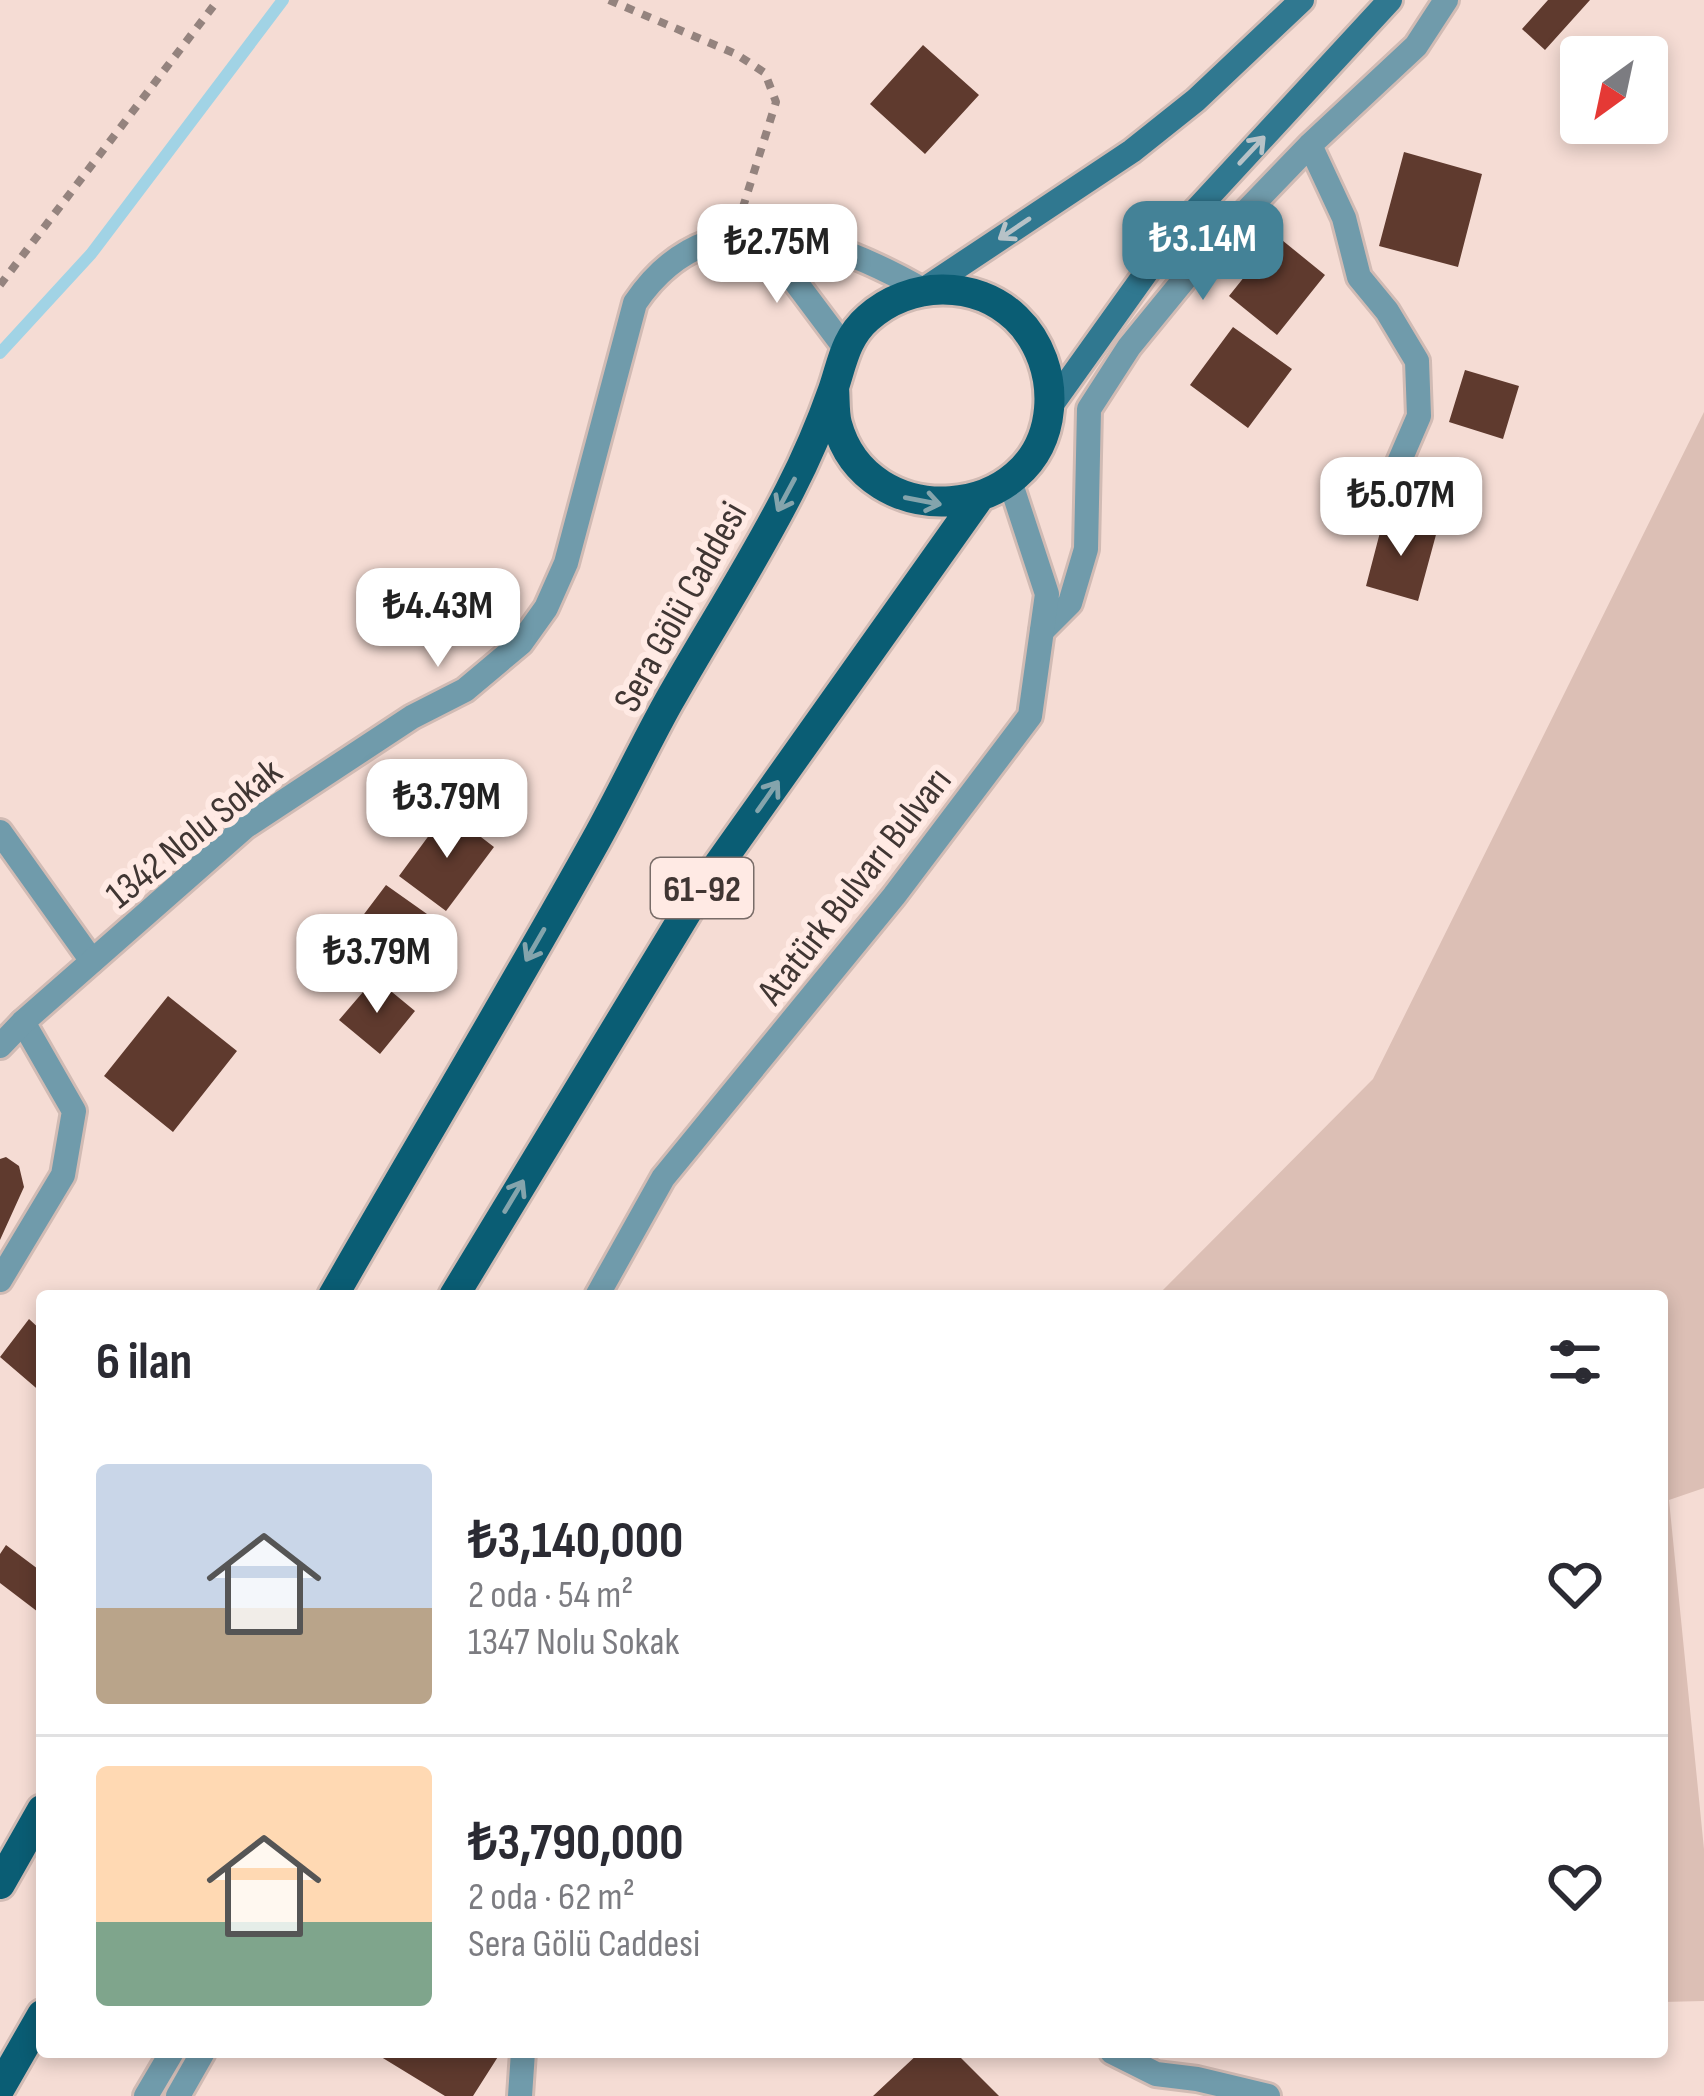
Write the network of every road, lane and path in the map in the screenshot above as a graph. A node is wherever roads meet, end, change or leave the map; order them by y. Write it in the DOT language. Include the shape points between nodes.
graph roads {
  1 [pos="218,0"];
  2 [pos="609,0"];
  3 [pos="1302,0"];
  4 [pos="1390,0"];
  5 [pos="1446,0"];
  6 [pos="1310,146"];
  7 [pos="734,238"];
  8 [pos="0,285"];
  9 [pos="923,290"];
  10 [pos="845,348"];
  11 [pos="834,388"];
  12 [pos="1050,406"];
  13 [pos="1397,467"];
  14 [pos="1010,482"];
  15 [pos="978,499"];
  16 [pos="1042,631"];
  17 [pos="0,832"];
  18 [pos="92,962"];
  19 [pos="23,1022"];
  20 [pos="0,1046"];
  21 [pos="0,1280"];
  22 [pos="336,1290"];
  23 [pos="458,1290"];
  24 [pos="600,1290"];
  25 [pos="36,1821"];
  26 [pos="0,1884"];
  27 [pos="36,2025"];
  28 [pos="168,2058"];
  29 [pos="200,2058"];
  30 [pos="523,2058"];
  31 [pos="1124,2058"];
  32 [pos="0,2088"];
  33 [pos="146,2096"];
  34 [pos="178,2096"];
  35 [pos="520,2096"];
  36 [pos="1268,2096"];
  1 -- 8 [label="path"];
  2 -- 7 [label="path" via="765,73 776,102"];
  3 -- 9 [label="main road, Sera Gölü Caddesi / 61-92, one-way" via="1132,151"];
  12 -- 4 [label="main road, Sera Gölü Caddesi / 61-92, one-way" via="1173,236"];
  5 -- 6 [label="street" via="1416,46"];
  6 -- 13 [label="street" via="1344,218 1359,277 1417,361 1419,416"];
  6 -- 16 [label="street" via="1205,254 1089,409 1087,549 1070,604"];
  7 -- 9 [label="street, 1342 Nolu Sokak" via="818,240"];
  7 -- 10 [label="street" via="791,276"];
  7 -- 18 [label="street, 1342 Nolu Sokak" via="681,253 635,303 566,562 521,643 465,690 245,827"];
  9 -- 10 [label="main road, Sera Gölü Caddesi / 61-92" via="865,320"];
  9 -- 12 [label="main road" via="988,298 1015,317 1042,358"];
  10 -- 11 [label="main road, Sera Gölü Caddesi / 61-92"];
  11 -- 15 [label="main road, Sera Gölü Caddesi / 61-92, one-way" via="851,456 876,482 907,500"];
  11 -- 22 [label="main road, Sera Gölü Caddesi / 61-92, one-way" via="790,490"];
  12 -- 14 [label="main road, Sera Gölü Caddesi / 61-92" via="1034,454"];
  14 -- 15 [label="main road, Sera Gölü Caddesi / 61-92"];
  14 -- 16 [label="street, Atatürk Bulvarı Bulvarı" via="1046,594"];
  23 -- 15 [label="main road, Sera Gölü Caddesi / 61-92, one-way" via="697,895"];
  16 -- 24 [label="street, Atatürk Bulvarı Bulvarı" via="1030,716 663,1178"];
  17 -- 18 [label="street"];
  18 -- 19 [label="street, 1342 Nolu Sokak"];
  19 -- 20 [label="street, 1342 Nolu Sokak"];
  19 -- 21 [label="street" via="74,1112 63,1175"];
  25 -- 26 [label="main road"];
  27 -- 32 [label="main road"];
  28 -- 33 [label="street"];
  29 -- 34 [label="street"];
  30 -- 35 [label="street"];
  31 -- 36 [label="street" via="1156,2074"];
}
